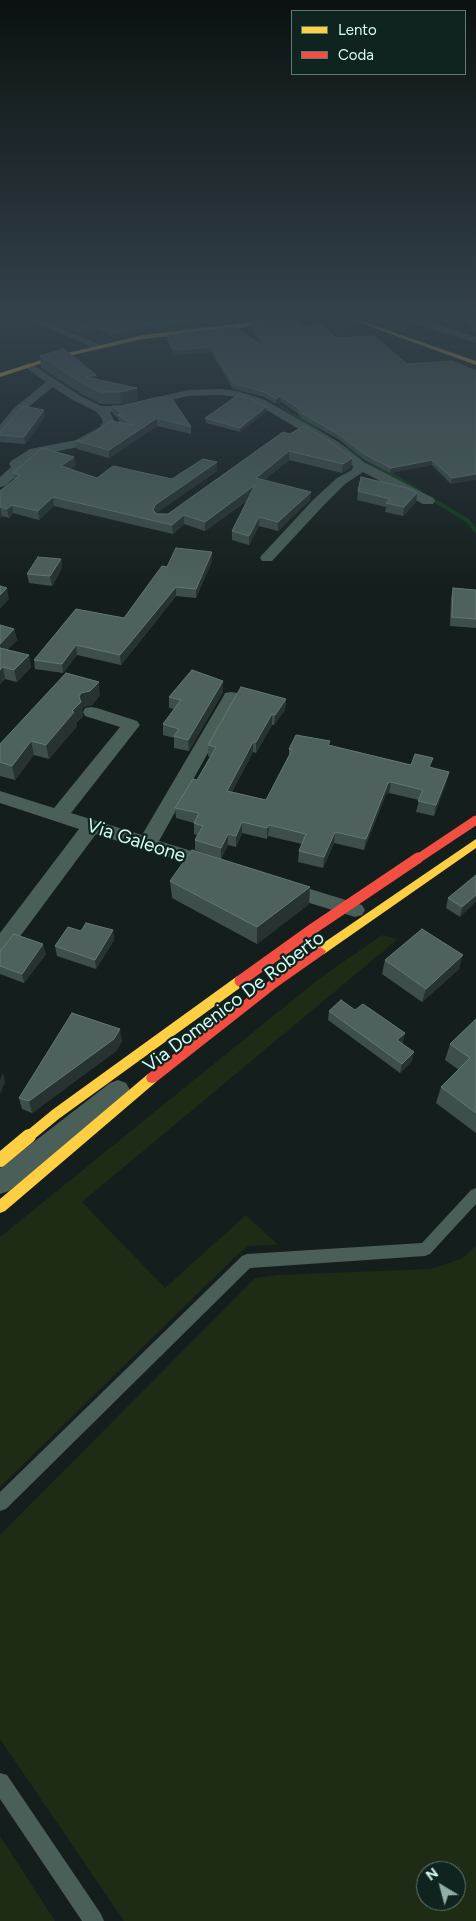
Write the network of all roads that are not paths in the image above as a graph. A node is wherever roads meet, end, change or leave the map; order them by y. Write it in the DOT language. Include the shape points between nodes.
graph roads {
  1 [pos="17,411"];
  2 [pos="101,411"];
  3 [pos="273,411"];
  4 [pos="0,433"];
  5 [pos="360,465"];
  6 [pos="0,484"];
  7 [pos="428,501"];
  8 [pos="267,558"];
  9 [pos="231,696"];
  10 [pos="90,712"];
  11 [pos="0,797"];
  12 [pos="58,816"];
  13 [pos="476,820"];
  14 [pos="91,826"];
  15 [pos="476,841"];
  16 [pos="422,842"];
  17 [pos="148,844"];
  18 [pos="230,870"];
  19 [pos="266,882"];
  20 [pos="358,911"];
  21 [pos="314,928"];
  22 [pos="0,948"];
  23 [pos="0,1160"];
  24 [pos="0,1182"];
  25 [pos="476,1194"];
  26 [pos="0,1207"];
  27 [pos="0,1503"];
  28 [pos="0,1782"];
  29 [pos="94,1921"];
  1 -- 4 [label="street"];
  2 -- 6 [label="street" via="109,422 104,429 80,443 34,452 14,464 19,467"];
  3 -- 5 [label="street" via="333,444"];
  5 -- 7 [label="street"];
  5 -- 8 [label="street" via="357,472 341,481"];
  9 -- 17 [label="street"];
  10 -- 12 [label="street" via="131,725"];
  11 -- 12 [label="street, Via Galeone"];
  12 -- 14 [label="street, Via Galeone"];
  13 -- 21 [label="main road, bridge"];
  14 -- 17 [label="street, Via Galeone"];
  14 -- 22 [label="street"];
  15 -- 20 [label="street, Via Domenico De Roberto" via="431,860"];
  15 -- 26 [label="main road" via="273,984 154,1076"];
  16 -- 21 [label="main road, bridge"];
  17 -- 18 [label="street, Via Galeone"];
  19 -- 20 [label="street"];
  20 -- 24 [label="street, Via Domenico De Roberto" via="178,1043"];
  21 -- 23 [label="main road, bridge" via="56,1114"];
  25 -- 27 [label="lane" via="425,1249 246,1261"];
  28 -- 29 [label="lane"];
}
